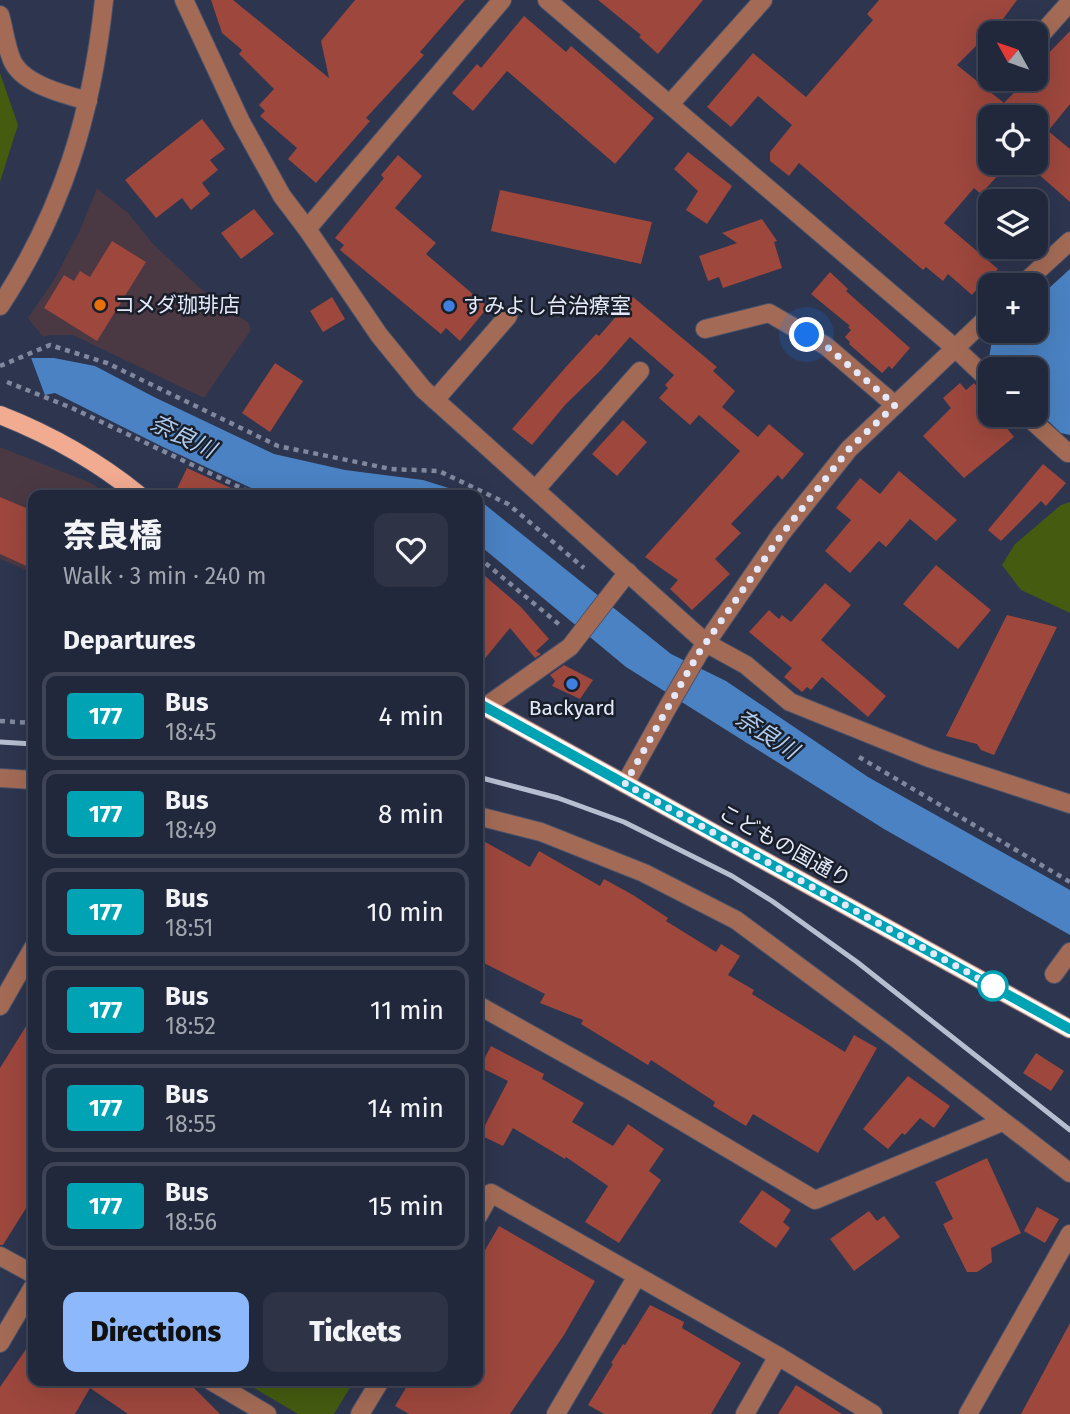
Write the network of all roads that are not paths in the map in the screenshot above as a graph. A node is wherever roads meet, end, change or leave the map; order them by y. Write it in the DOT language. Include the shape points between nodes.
graph roads {
  1 [pos="104,0"];
  2 [pos="184,0"];
  3 [pos="502,0"];
  4 [pos="547,0"];
  5 [pos="763,0"];
  6 [pos="1070,2"];
  7 [pos="0,15"];
  8 [pos="1048,27"];
  9 [pos="88,101"];
  10 [pos="670,104"];
  11 [pos="307,229"];
  12 [pos="1070,241"];
  13 [pos="1035,273"];
  14 [pos="0,306"];
  15 [pos="508,316"];
  16 [pos="978,326"];
  17 [pos="705,329"];
  18 [pos="955,348"];
  19 [pos="978,370"];
  20 [pos="640,372"];
  21 [pos="435,400"];
  22 [pos="895,405"];
  23 [pos="0,415"];
  24 [pos="1039,427"];
  25 [pos="1070,451"];
  26 [pos="536,489"];
  27 [pos="133,490"];
  28 [pos="628,572"];
  29 [pos="702,649"];
  30 [pos="483,704"];
  31 [pos="483,708"];
  32 [pos="0,778"];
  33 [pos="28,780"];
  34 [pos="625,784"];
  35 [pos="1070,804"];
  36 [pos="483,817"];
  37 [pos="1070,953"];
  38 [pos="28,957"];
  39 [pos="1054,974"];
  40 [pos="0,1006"];
  41 [pos="483,1007"];
  42 [pos="1070,1029"];
  43 [pos="1002,1122"];
  44 [pos="1070,1173"];
  45 [pos="485,1188"];
  46 [pos="1070,1234"];
  47 [pos="0,1256"];
  48 [pos="28,1271"];
  49 [pos="637,1276"];
  50 [pos="28,1295"];
  51 [pos="0,1343"];
  52 [pos="778,1356"];
  53 [pos="219,1386"];
  54 [pos="377,1386"];
  55 [pos="267,1414"];
  56 [pos="360,1414"];
  57 [pos="556,1414"];
  58 [pos="745,1414"];
  59 [pos="873,1414"];
  60 [pos="968,1414"];
  1 -- 9 [label="street"];
  2 -- 11 [label="street" via="240,122 282,196"];
  3 -- 11 [label="street"];
  4 -- 10 [label="street"];
  5 -- 10 [label="street"];
  6 -- 8 [label="street"];
  7 -- 9 [label="street" via="14,65 34,82"];
  9 -- 14 [label="street" via="57,199 33,252"];
  10 -- 18 [label="street"];
  11 -- 21 [label="street" via="379,335"];
  12 -- 13 [label="street"];
  15 -- 21 [label="street"];
  16 -- 18 [label="street"];
  17 -- 22 [label="street" via="769,313 826,346"];
  18 -- 19 [label="street"];
  18 -- 22 [label="street"];
  20 -- 26 [label="street"];
  21 -- 26 [label="street"];
  22 -- 29 [label="street" via="849,449 782,534"];
  23 -- 27 [label="main road" via="67,445"];
  24 -- 25 [label="street"];
  26 -- 28 [label="street"];
  28 -- 29 [label="street"];
  28 -- 30 [label="street" via="570,647"];
  29 -- 34 [label="street, bridge"];
  29 -- 35 [label="street" via="746,665 790,702 929,758"];
  31 -- 34 [label="main road, こどもの国通り"];
  32 -- 33 [label="street"];
  34 -- 42 [label="main road, こどもの国通り"];
  36 -- 43 [label="street" via="541,832 644,873 736,920"];
  37 -- 39 [label="street"];
  38 -- 40 [label="street"];
  41 -- 43 [label="street" via="815,1200"];
  43 -- 44 [label="street"];
  45 -- 49 [label="street"];
  46 -- 60 [label="street"];
  47 -- 48 [label="street"];
  49 -- 52 [label="street"];
  49 -- 57 [label="street"];
  50 -- 51 [label="street"];
  52 -- 58 [label="street"];
  52 -- 59 [label="street"];
  53 -- 55 [label="street"];
  54 -- 56 [label="street"];
}
